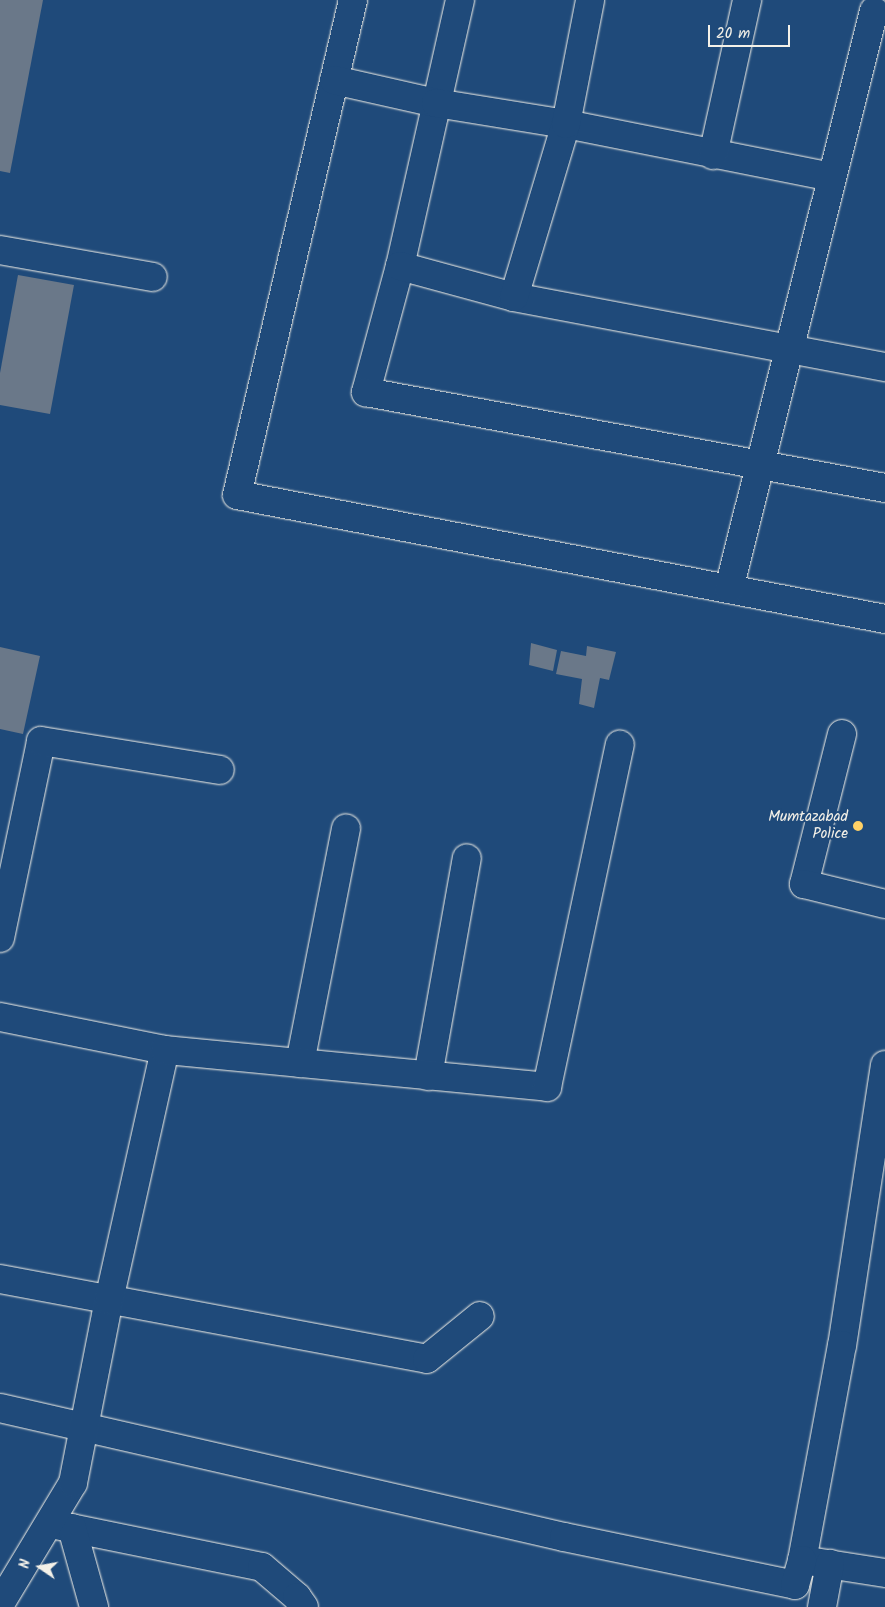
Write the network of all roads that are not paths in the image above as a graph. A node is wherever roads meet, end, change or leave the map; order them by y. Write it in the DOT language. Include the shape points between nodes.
graph roads {
  1 [pos="353,0"];
  2 [pos="460,0"];
  3 [pos="590,0"];
  4 [pos="747,0"];
  5 [pos="873,10"];
  6 [pos="334,80"];
  7 [pos="436,103"];
  8 [pos="566,124"];
  9 [pos="713,154"];
  10 [pos="832,177"];
  11 [pos="0,250"];
  12 [pos="400,266"];
  13 [pos="153,277"];
  14 [pos="514,297"];
  15 [pos="789,350"];
  16 [pos="885,367"];
  17 [pos="760,465"];
  18 [pos="885,488"];
  19 [pos="729,589"];
  20 [pos="885,619"];
  21 [pos="842,734"];
  22 [pos="620,745"];
  23 [pos="220,770"];
  24 [pos="346,828"];
  25 [pos="467,858"];
  26 [pos="885,904"];
  27 [pos="0,938"];
  28 [pos="0,1017"];
  29 [pos="165,1050"];
  30 [pos="300,1063"];
  31 [pos="885,1065"];
  32 [pos="428,1076"];
  33 [pos="0,1278"];
  34 [pos="109,1300"];
  35 [pos="480,1316"];
  36 [pos="0,1408"];
  37 [pos="83,1427"];
  38 [pos="61,1526"];
  39 [pos="802,1560"];
  40 [pos="830,1564"];
  41 [pos="885,1573"];
  42 [pos="0,1604"];
  43 [pos="94,1607"];
  44 [pos="304,1607"];
  45 [pos="822,1607"];
  1 -- 6 [label="street"];
  2 -- 7 [label="street"];
  3 -- 8 [label="street"];
  4 -- 9 [label="street"];
  5 -- 10 [label="street"];
  6 -- 7 [label="street"];
  6 -- 19 [label="street" via="238,495"];
  7 -- 8 [label="street"];
  7 -- 12 [label="street"];
  8 -- 9 [label="street"];
  8 -- 14 [label="street"];
  9 -- 10 [label="street"];
  10 -- 15 [label="street"];
  11 -- 13 [label="street"];
  12 -- 14 [label="street"];
  12 -- 17 [label="street" via="366,392"];
  14 -- 15 [label="street"];
  15 -- 16 [label="street"];
  15 -- 17 [label="street"];
  17 -- 18 [label="street"];
  17 -- 19 [label="street"];
  19 -- 20 [label="street"];
  21 -- 26 [label="street" via="804,884"];
  22 -- 32 [label="street" via="547,1088"];
  23 -- 27 [label="street" via="41,741"];
  24 -- 30 [label="street"];
  25 -- 32 [label="street"];
  28 -- 29 [label="street"];
  29 -- 30 [label="street"];
  29 -- 34 [label="street"];
  30 -- 32 [label="street"];
  31 -- 39 [label="street" via="842,1345"];
  33 -- 34 [label="street"];
  34 -- 35 [label="street" via="427,1359"];
  34 -- 37 [label="street"];
  36 -- 37 [label="street"];
  37 -- 38 [label="street"];
  37 -- 39 [label="street" via="554,1535 795,1584"];
  38 -- 42 [label="street"];
  38 -- 43 [label="street"];
  38 -- 44 [label="street" via="262,1567 297,1596"];
  39 -- 40 [label="street"];
  40 -- 41 [label="street"];
  40 -- 45 [label="street"];
}
